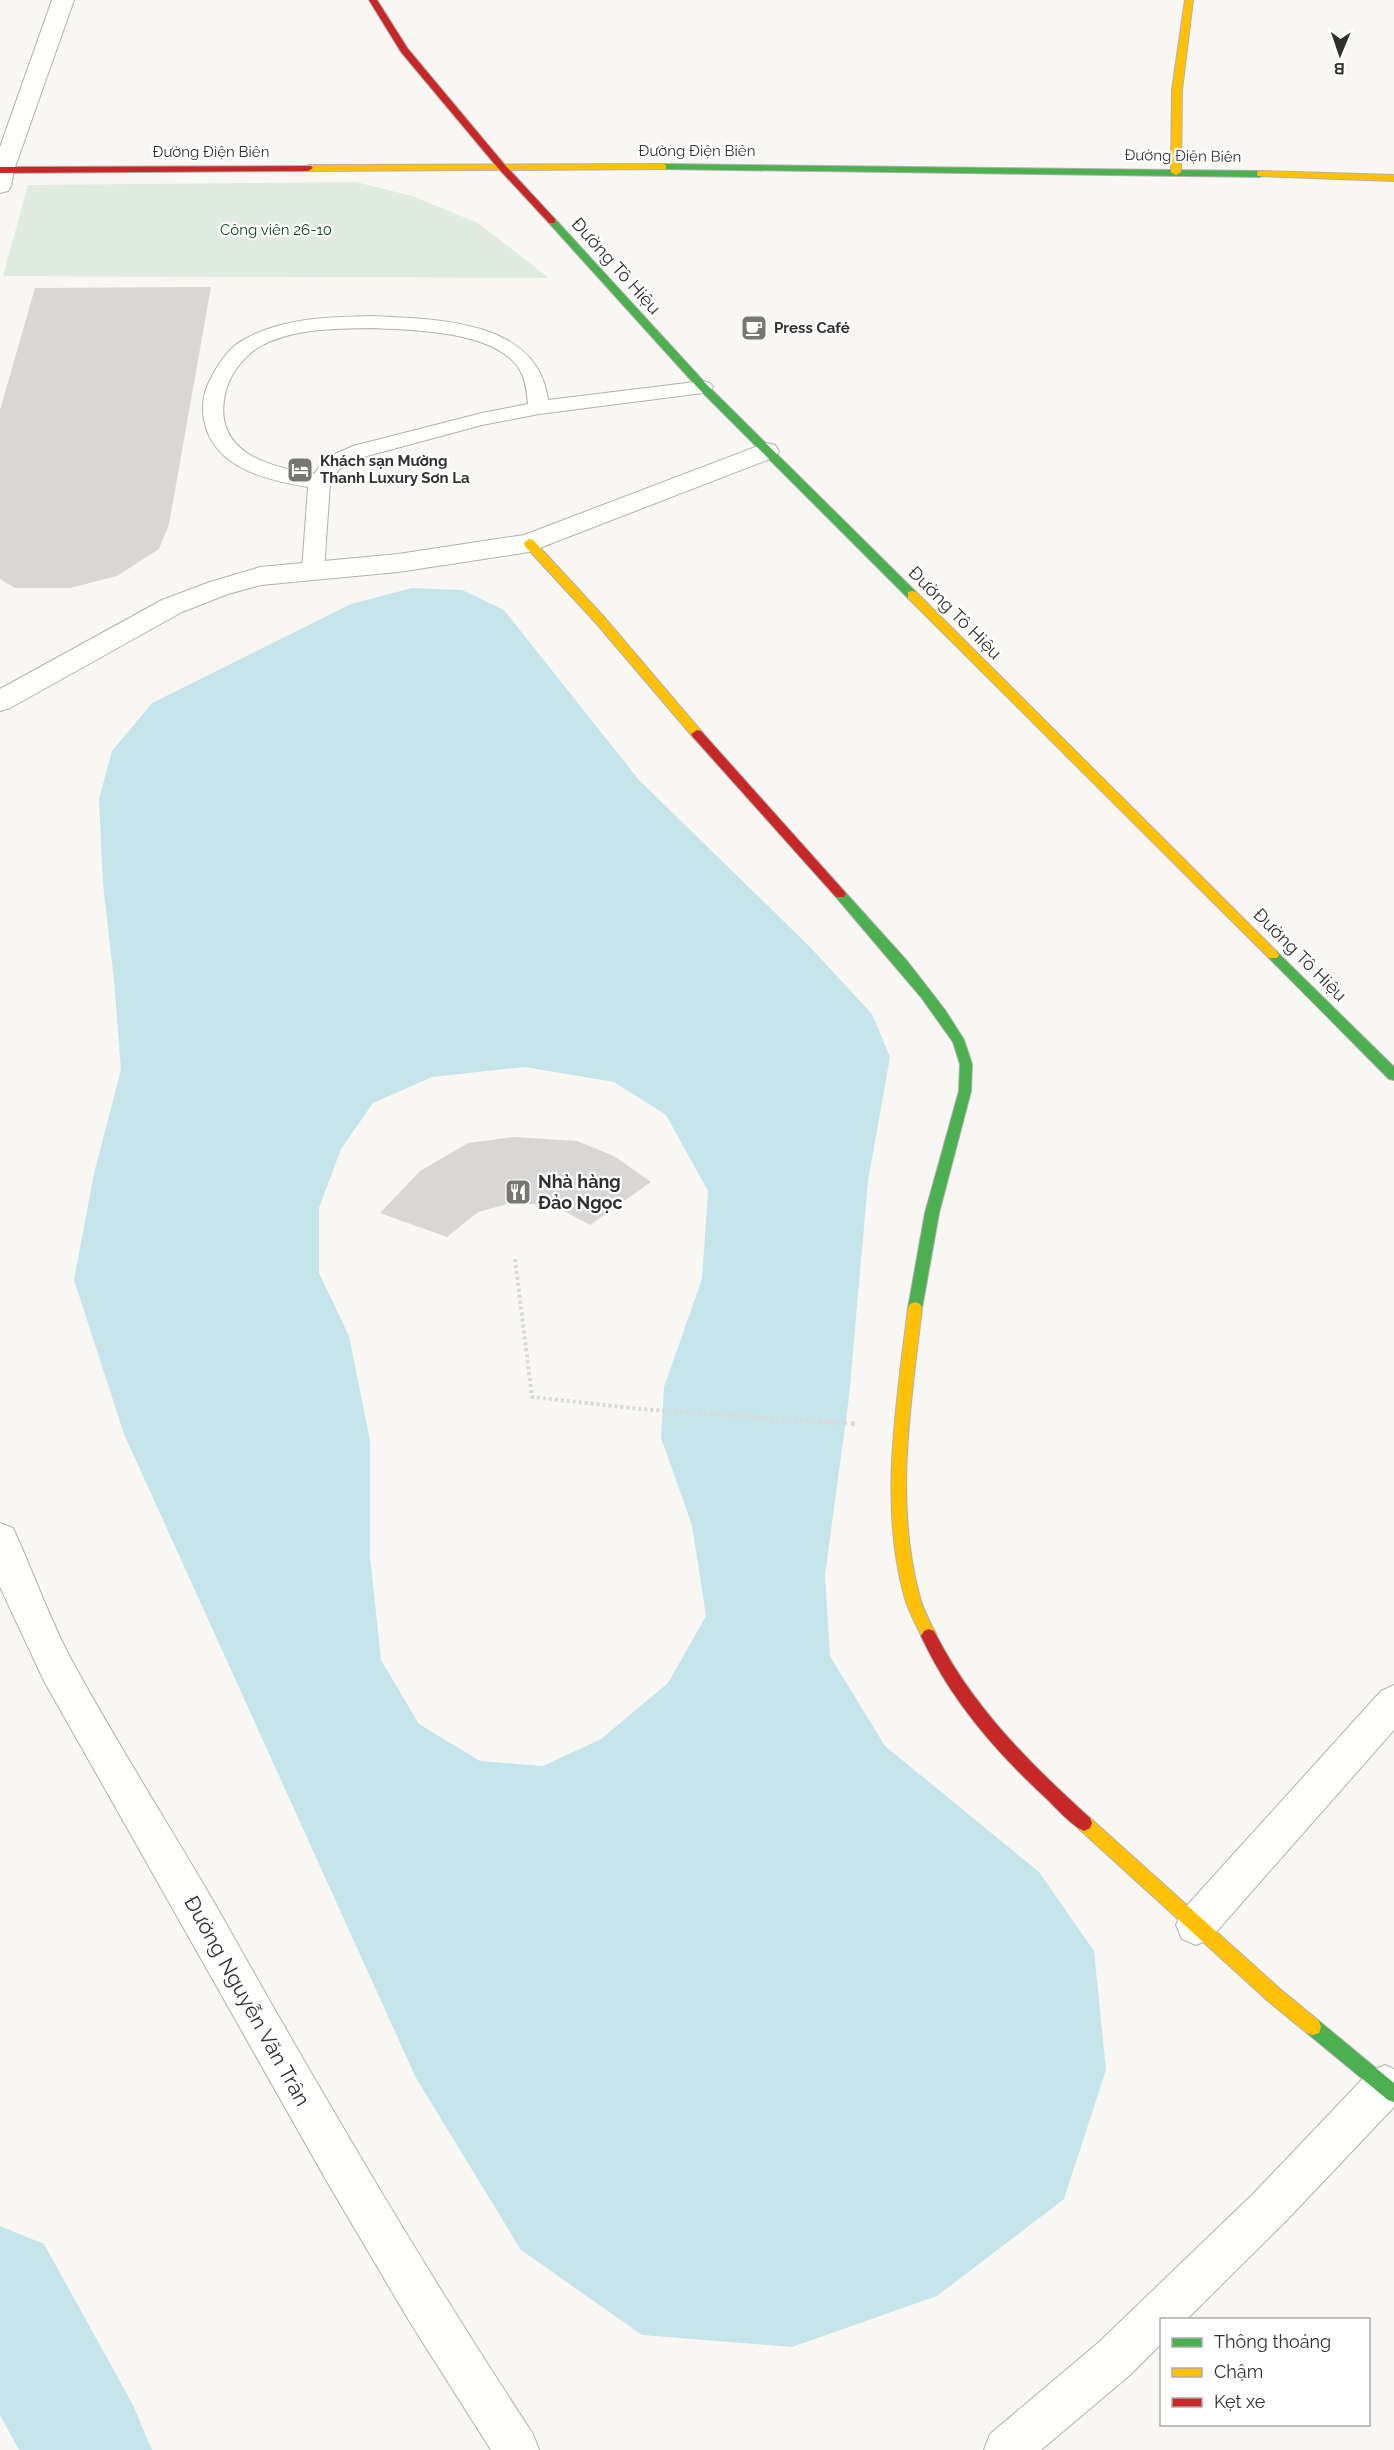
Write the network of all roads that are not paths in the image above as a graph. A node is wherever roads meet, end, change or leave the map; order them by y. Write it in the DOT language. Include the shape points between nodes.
graph roads {
  1 [pos="63,0"];
  2 [pos="373,0"];
  3 [pos="1189,0"];
  4 [pos="501,166"];
  5 [pos="1176,172"];
  6 [pos="1,175"];
  7 [pos="1394,178"];
  8 [pos="703,387"];
  9 [pos="539,408"];
  10 [pos="766,451"];
  11 [pos="319,482"];
  12 [pos="530,543"];
  13 [pos="313,571"];
  14 [pos="0,701"];
  15 [pos="1394,1075"];
  16 [pos="0,1539"];
  17 [pos="1394,1703"];
  18 [pos="1196,1924"];
  19 [pos="1390,2090"];
  20 [pos="516,2450"];
  21 [pos="1006,2450"];
  1 -- 6 [label="street"];
  2 -- 4 [label="main road, Đường Tô Hiệu" via="404,50"];
  3 -- 5 [label="main road" via="1177,90"];
  4 -- 5 [label="main road, Đường Điện Biên"];
  4 -- 6 [label="main road, Đường Điện Biên"];
  4 -- 8 [label="main road, Đường Tô Hiệu"];
  5 -- 7 [label="main road, Đường Điện Biên"];
  8 -- 9 [label="lane"];
  8 -- 10 [label="main road, Đường Tô Hiệu"];
  9 -- 11 [label="lane" via="360,451 333,463"];
  9 -- 11 [label="lane" via="537,387 525,362 496,341 451,329 400,323 357,321 292,327 251,343 224,367 211,402 218,437 241,459 292,478"];
  10 -- 12 [label="street"];
  10 -- 15 [label="main road, Đường Tô Hiệu"];
  11 -- 13 [label="lane"];
  12 -- 13 [label="street"];
  12 -- 18 [label="main road" via="910,973 963,1050 968,1075 933,1211 905,1385 900,1445 901,1529 911,1595 943,1668 985,1726 1064,1805"];
  13 -- 14 [label="street" via="260,576 172,606"];
  16 -- 20 [label="street, Đường Nguyễn Văn Trân" via="65,1685 333,2154"];
  17 -- 18 [label="street"];
  18 -- 19 [label="main road" via="1274,1995"];
  19 -- 21 [label="street" via="1114,2359"];
}
